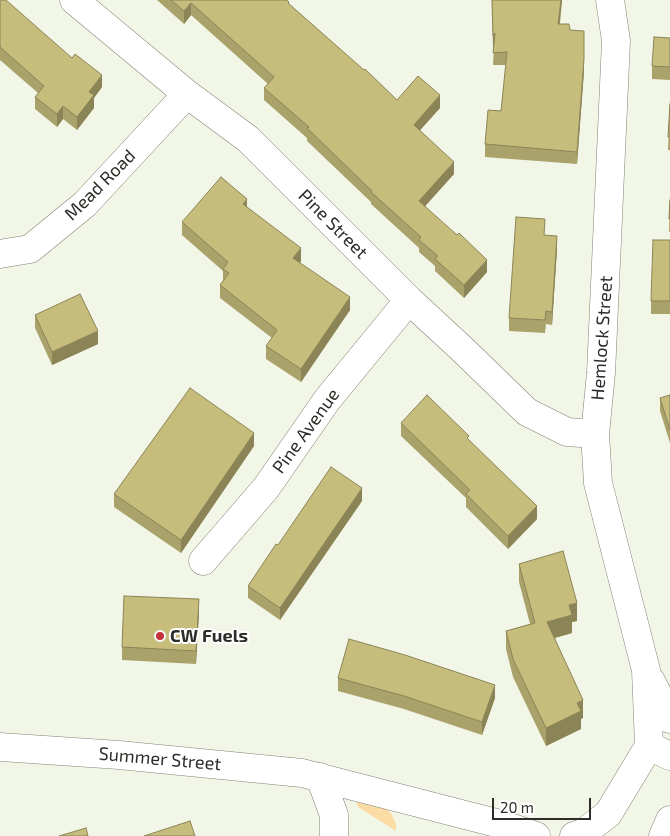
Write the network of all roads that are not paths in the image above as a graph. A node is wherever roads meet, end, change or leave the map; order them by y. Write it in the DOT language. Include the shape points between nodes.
graph roads {
  1 [pos="74,0"];
  2 [pos="610,0"];
  3 [pos="187,94"];
  4 [pos="0,254"];
  5 [pos="408,300"];
  6 [pos="595,434"];
  7 [pos="204,561"];
  8 [pos="646,670"];
  9 [pos="670,719"];
  10 [pos="0,747"];
  11 [pos="660,751"];
  12 [pos="320,778"];
  13 [pos="670,820"];
  14 [pos="334,836"];
  15 [pos="536,836"];
  16 [pos="574,836"];
  17 [pos="663,836"];
  1 -- 3 [label="street, Pine Street"];
  2 -- 6 [label="street, Hemlock Street" via="616,41 601,373"];
  3 -- 4 [label="street, Mead Road" via="85,204 30,249"];
  3 -- 5 [label="street, Pine Street" via="248,139"];
  5 -- 6 [label="street, Pine Street" via="527,412 567,432"];
  5 -- 7 [label="street, Pine Avenue" via="327,400 266,488"];
  6 -- 8 [label="street, Hemlock Street" via="598,482"];
  8 -- 9 [label="street, Hemlock Street"];
  8 -- 11 [label="street, Hemlock Street"];
  10 -- 12 [label="street, Summer Street" via="119,755 302,773"];
  11 -- 16 [label="street, Hemlock Street" via="608,814"];
  12 -- 14 [label="street" via="334,815"];
  12 -- 15 [label="street, Summer Street"];
  13 -- 17 [label="street"];
}
